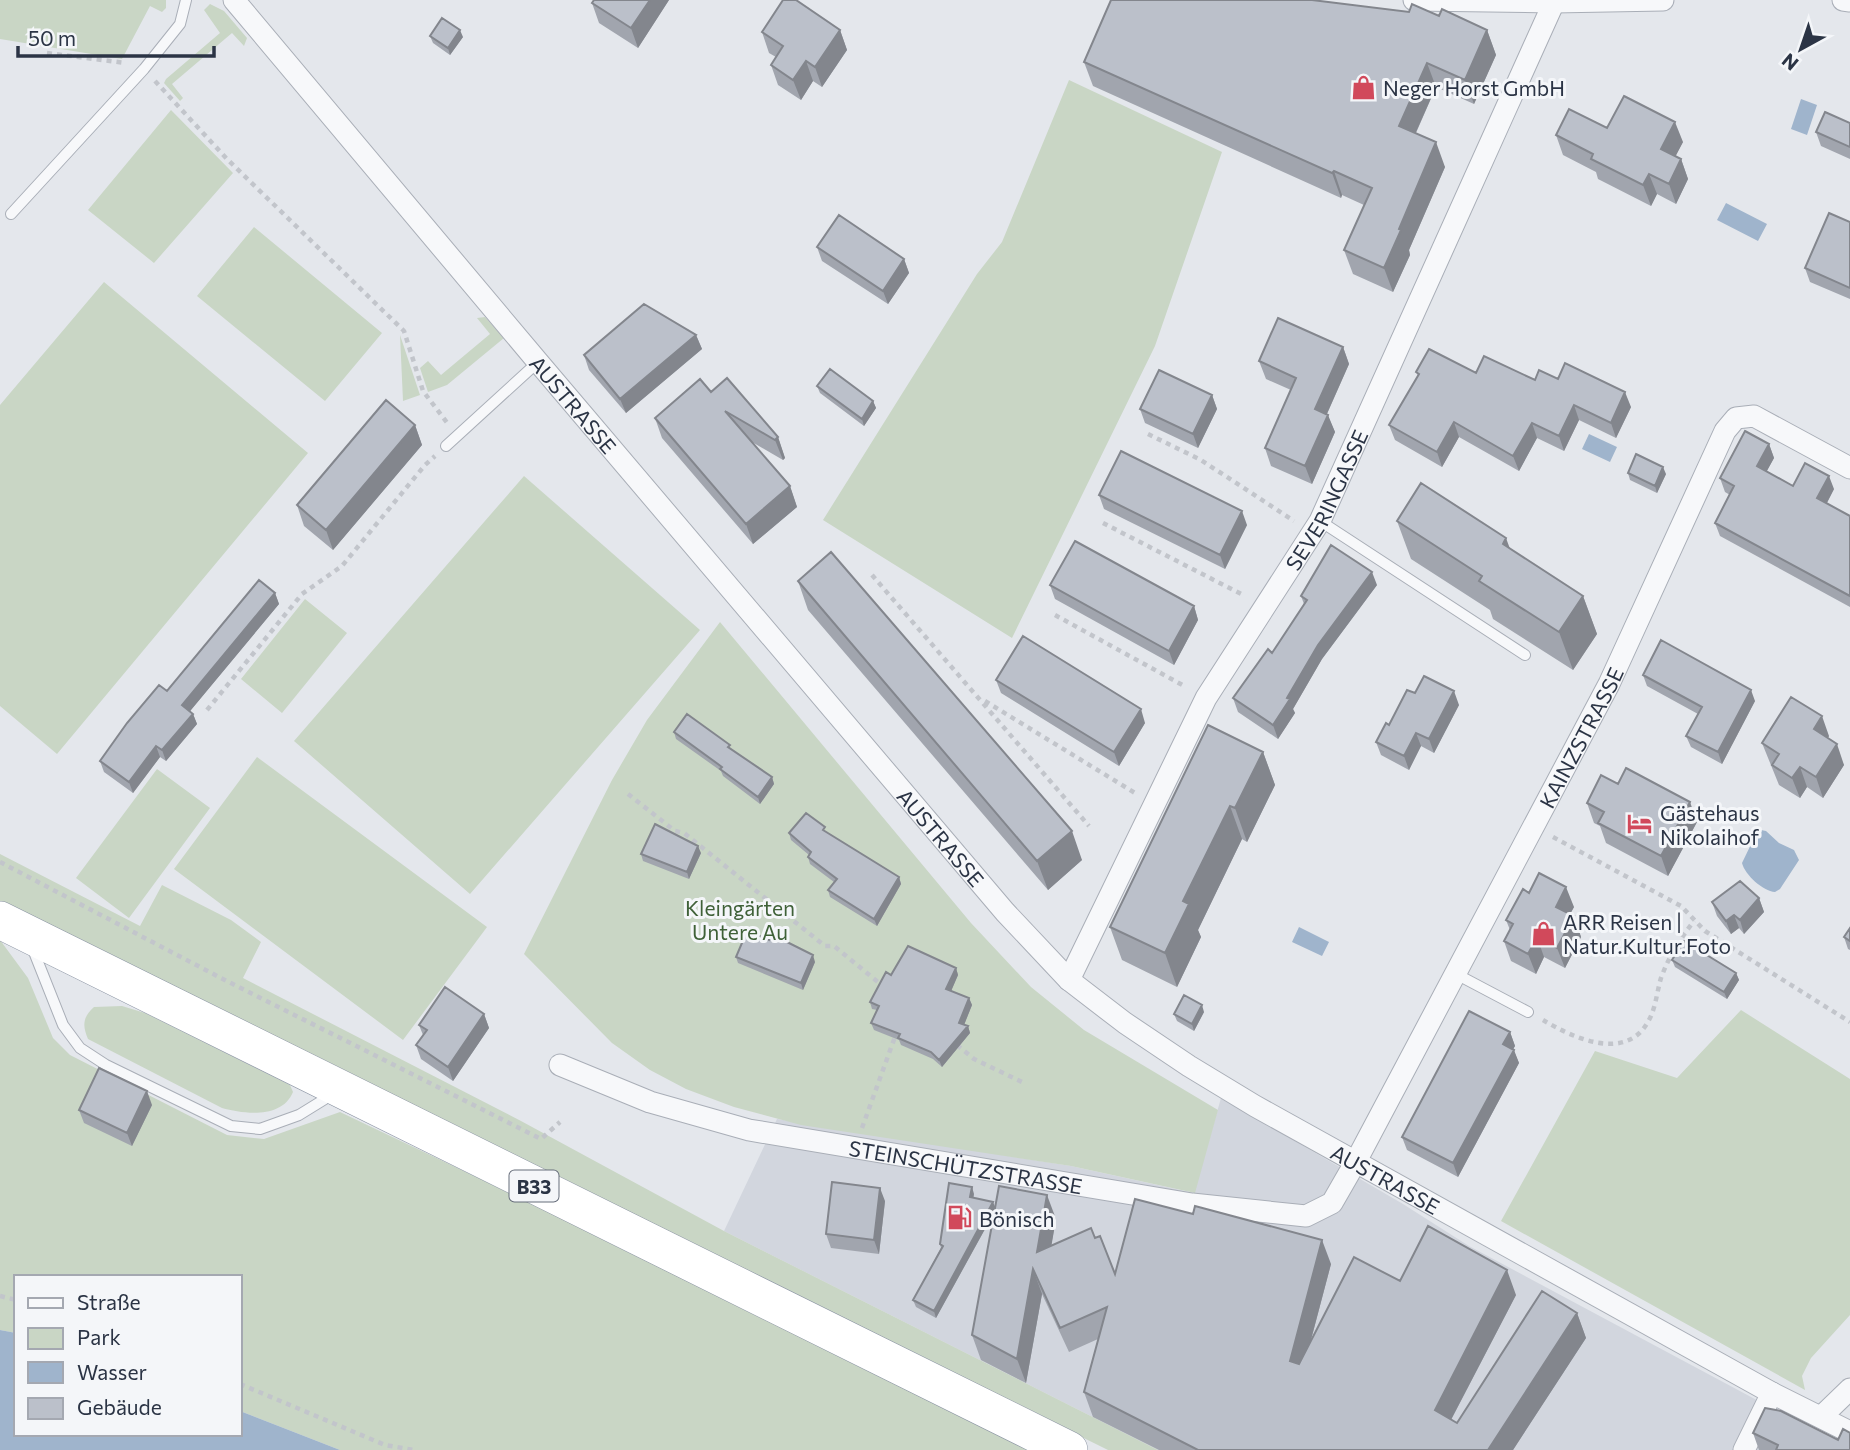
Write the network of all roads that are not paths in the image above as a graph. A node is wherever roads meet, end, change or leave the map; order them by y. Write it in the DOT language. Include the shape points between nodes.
graph roads {
  1 [pos="186,0"];
  2 [pos="234,0"];
  3 [pos="1414,0"];
  4 [pos="1663,0"];
  5 [pos="1843,0"];
  6 [pos="1850,1"];
  7 [pos="1555,2"];
  8 [pos="11,214"];
  9 [pos="538,362"];
  10 [pos="446,446"];
  11 [pos="1850,468"];
  12 [pos="1316,527"];
  13 [pos="1525,655"];
  14 [pos="13,927"];
  15 [pos="1456,974"];
  16 [pos="1069,980"];
  17 [pos="1528,1012"];
  18 [pos="561,1065"];
  19 [pos="340,1090"];
  20 [pos="1355,1163"];
  21 [pos="1850,1389"];
  22 [pos="1772,1392"];
  23 [pos="1821,1417"];
  24 [pos="1850,1432"];
  25 [pos="1069,1450"];
  26 [pos="1744,1450"];
  1 -- 8 [label="lane" via="180,24 144,69"];
  2 -- 9 [label="street, AUSTRASSE"];
  3 -- 7 [label="street"];
  4 -- 7 [label="street"];
  5 -- 6 [label="street"];
  7 -- 12 [label="street, SEVERINGASSE"];
  9 -- 10 [label="lane"];
  9 -- 16 [label="street, AUSTRASSE" via="1005,912"];
  11 -- 15 [label="street, KAINZSTRASSE" via="1754,416 1736,418 1725,431 1609,684"];
  12 -- 13 [label="lane"];
  12 -- 16 [label="street, SEVERINGASSE" via="1206,698"];
  14 -- 19 [label="highway, B33"];
  14 -- 19 [label="lane" via="63,1025 80,1048 106,1065 231,1126 260,1129 299,1115"];
  15 -- 17 [label="lane"];
  15 -- 20 [label="street, KAINZSTRASSE"];
  16 -- 20 [label="street, AUSTRASSE" via="1189,1066"];
  18 -- 20 [label="street, STEINSCHÜTZSTRASSE" via="650,1102 749,1130 1192,1204 1306,1216 1332,1203"];
  19 -- 25 [label="highway, B33"];
  20 -- 22 [label="street, AUSTRASSE"];
  21 -- 23 [label="street"];
  22 -- 23 [label="street, AUSTRASSE"];
  22 -- 26 [label="street"];
  23 -- 24 [label="street, AUSTRASSE"];
}
